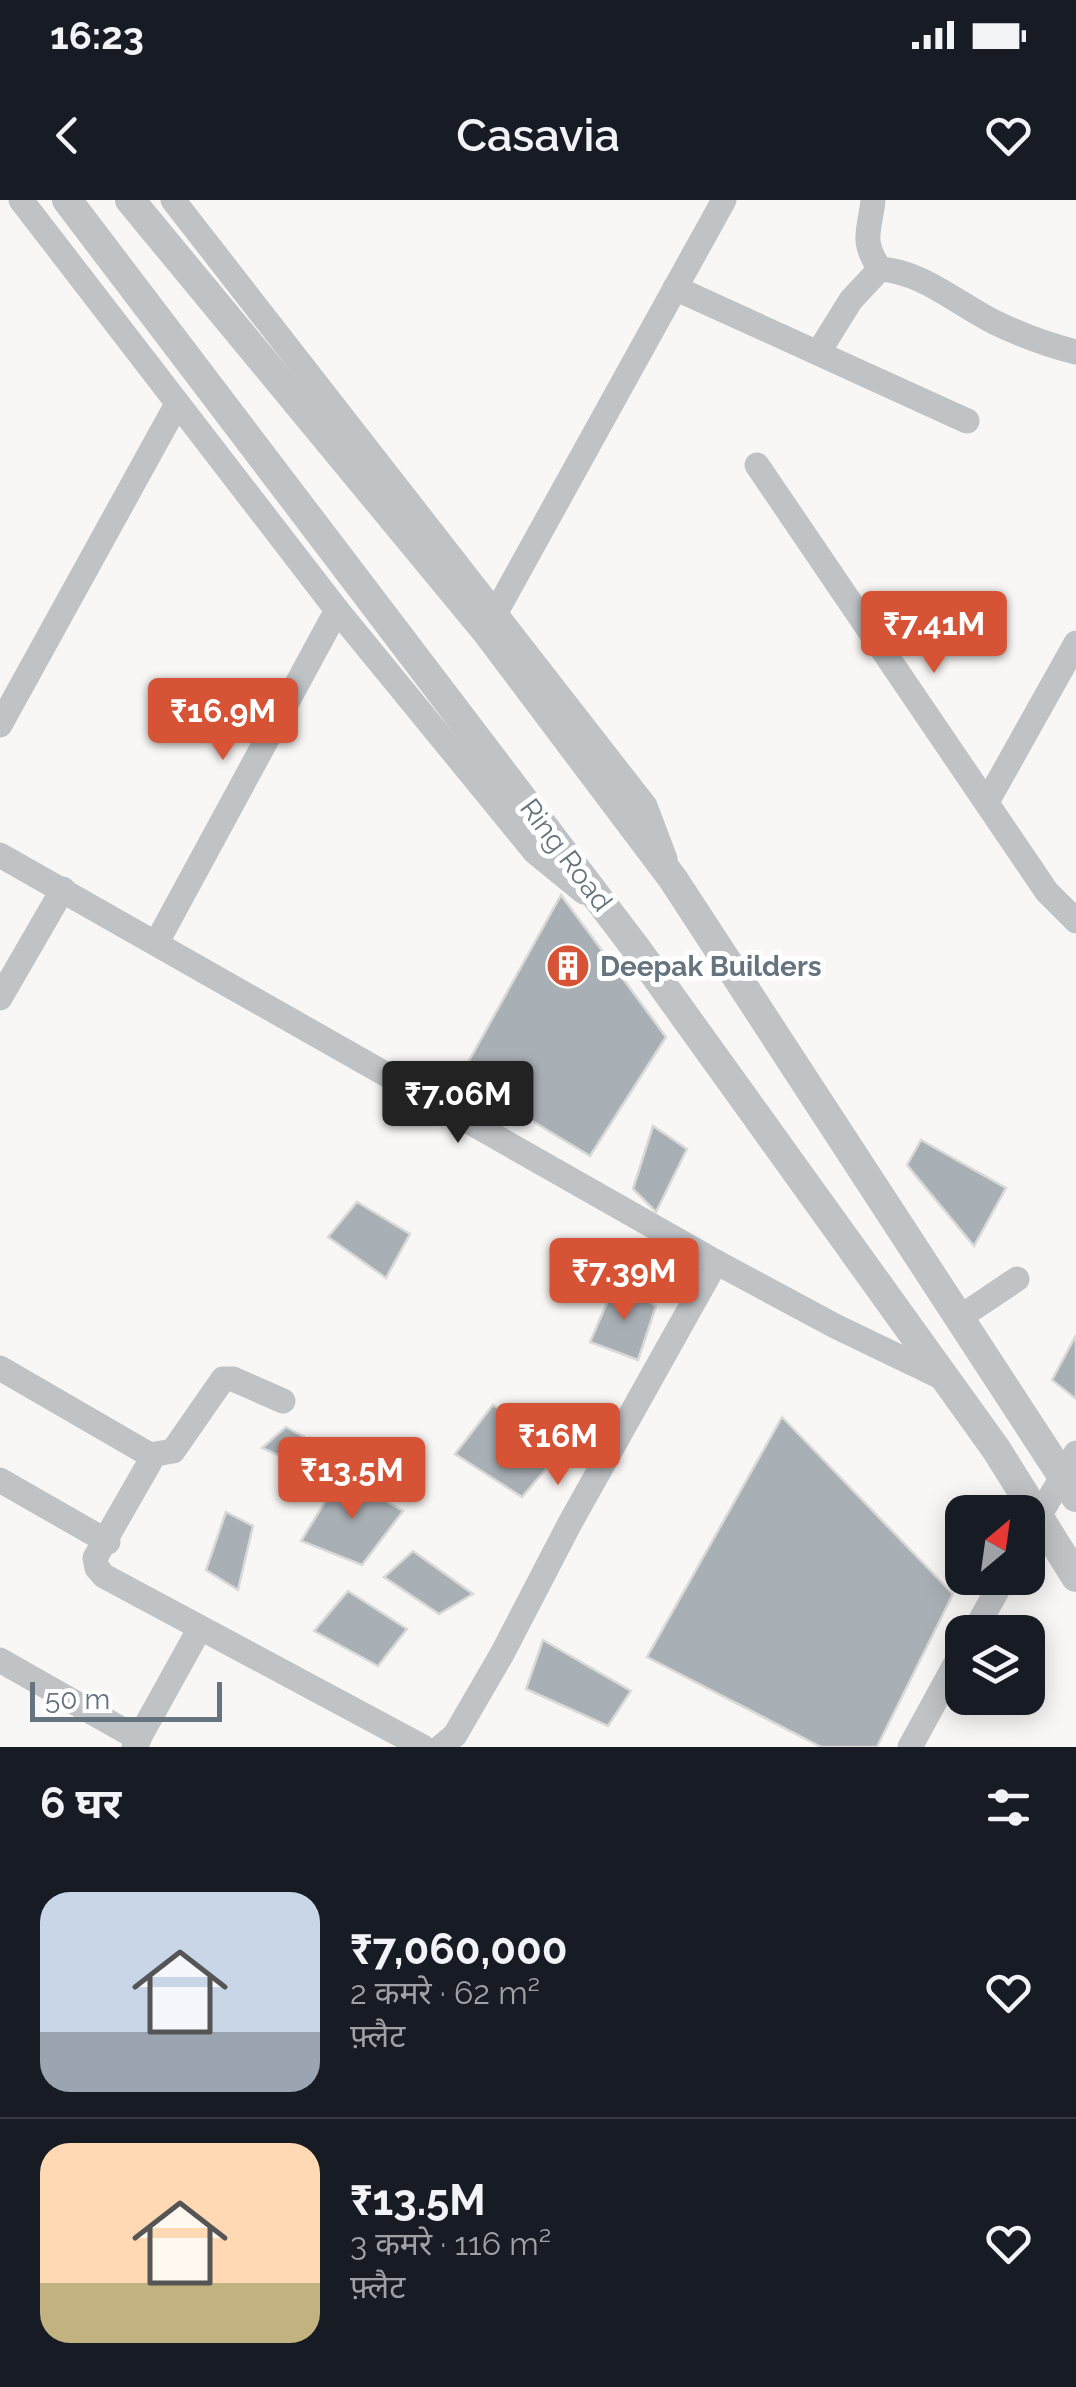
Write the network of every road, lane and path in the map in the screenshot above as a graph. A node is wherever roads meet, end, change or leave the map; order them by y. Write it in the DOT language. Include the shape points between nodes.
graph roads {
  1 [pos="21,200"];
  2 [pos="67,200"];
  3 [pos="130,200"];
  4 [pos="172,200"];
  5 [pos="724,200"];
  6 [pos="874,200"];
  7 [pos="880,269"];
  8 [pos="676,288"];
  9 [pos="1076,352"];
  10 [pos="818,353"];
  11 [pos="177,404"];
  12 [pos="967,421"];
  13 [pos="756,465"];
  14 [pos="337,610"];
  15 [pos="496,612"];
  16 [pos="1076,643"];
  17 [pos="0,725"];
  18 [pos="986,802"];
  19 [pos="0,855"];
  20 [pos="673,879"];
  21 [pos="62,889"];
  22 [pos="611,914"];
  23 [pos="1076,921"];
  24 [pos="157,942"];
  25 [pos="0,998"];
  26 [pos="716,1262"];
  27 [pos="1016,1279"];
  28 [pos="959,1318"];
  29 [pos="0,1368"];
  30 [pos="946,1379"];
  31 [pos="282,1401"];
  32 [pos="150,1455"];
  33 [pos="1072,1476"];
  34 [pos="0,1480"];
  35 [pos="1015,1495"];
  36 [pos="1045,1510"];
  37 [pos="1045,1540"];
  38 [pos="108,1542"];
  39 [pos="1076,1577"];
  40 [pos="200,1628"];
  41 [pos="0,1660"];
  42 [pos="945,1683"];
  43 [pos="382,1739"];
  44 [pos="136,1743"];
  45 [pos="422,1747"];
  46 [pos="441,1747"];
  47 [pos="910,1747"];
  1 -- 11 [label="street"];
  2 -- 22 [label="street, Ring Road"];
  3 -- 20 [label="street" via="487,632"];
  4 -- 15 [label="street"];
  5 -- 8 [label="street"];
  6 -- 7 [label="street" via="867,242"];
  7 -- 9 [label="street" via="900,270 994,321"];
  7 -- 10 [label="street"];
  8 -- 10 [label="street"];
  8 -- 15 [label="street"];
  10 -- 12 [label="street"];
  11 -- 14 [label="street"];
  11 -- 17 [label="street"];
  13 -- 18 [label="street"];
  14 -- 22 [label="street" via="535,852"];
  14 -- 24 [label="street"];
  15 -- 20 [label="street" via="645,806"];
  16 -- 18 [label="street"];
  18 -- 23 [label="street" via="1047,892"];
  19 -- 21 [label="street"];
  20 -- 28 [label="street"];
  21 -- 24 [label="street"];
  21 -- 25 [label="street"];
  22 -- 30 [label="street, Ring Road"];
  24 -- 26 [label="street"];
  26 -- 30 [label="street"];
  26 -- 46 [label="street" via="502,1654 455,1735"];
  27 -- 28 [label="street"];
  28 -- 33 [label="street"];
  29 -- 32 [label="street"];
  30 -- 35 [label="street, Ring Road"];
  31 -- 32 [label="street" via="223,1380 173,1451"];
  32 -- 38 [label="street"];
  33 -- 36 [label="street"];
  34 -- 38 [label="street"];
  37 -- 39 [label="street, Ring Road"];
  38 -- 40 [label="street" via="96,1558 104,1576"];
  40 -- 43 [label="street"];
  40 -- 44 [label="street"];
  41 -- 44 [label="street"];
  42 -- 47 [label="street"];
  43 -- 45 [label="street"];
}
